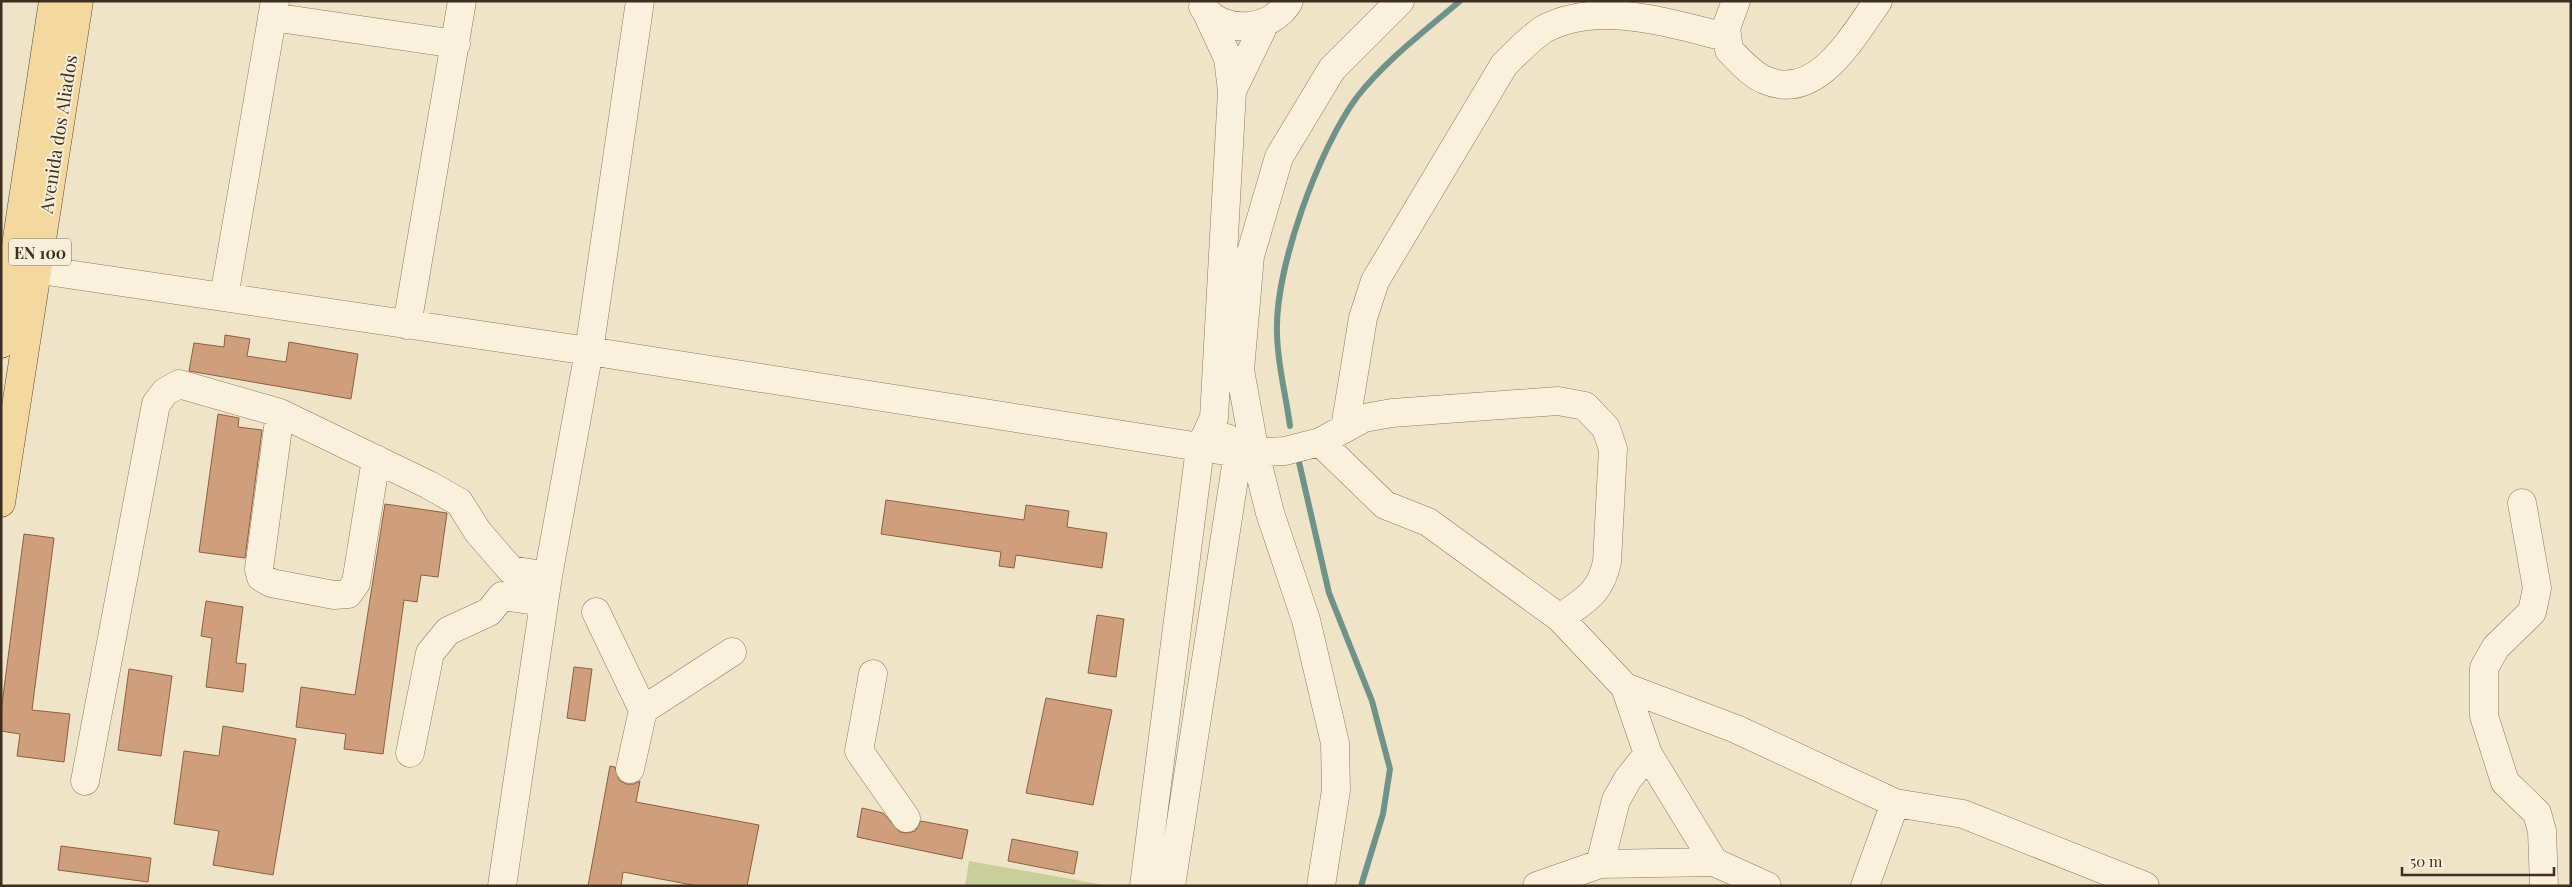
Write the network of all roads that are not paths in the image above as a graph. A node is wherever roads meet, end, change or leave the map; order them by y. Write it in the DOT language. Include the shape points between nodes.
graph roads {
  1 [pos="53,1"];
  2 [pos="79,1"];
  3 [pos="462,1"];
  4 [pos="640,1"];
  5 [pos="1289,1"];
  6 [pos="1400,1"];
  7 [pos="1736,1"];
  8 [pos="1878,1"];
  9 [pos="1203,6"];
  10 [pos="273,9"];
  11 [pos="1265,23"];
  12 [pos="1726,37"];
  13 [pos="456,44"];
  14 [pos="1232,91"];
  15 [pos="17,266"];
  16 [pos="224,297"];
  17 [pos="407,325"];
  18 [pos="1,344"];
  19 [pos="589,351"];
  20 [pos="280,413"];
  21 [pos="1214,418"];
  22 [pos="1345,428"];
  23 [pos="1320,442"];
  24 [pos="1200,448"];
  25 [pos="1246,453"];
  26 [pos="376,458"];
  27 [pos="1,503"];
  28 [pos="2522,503"];
  29 [pos="546,589"];
  30 [pos="596,612"];
  31 [pos="1560,618"];
  32 [pos="732,652"];
  33 [pos="873,674"];
  34 [pos="1625,687"];
  35 [pos="643,710"];
  36 [pos="410,753"];
  37 [pos="1648,754"];
  38 [pos="630,769"];
  39 [pos="85,781"];
  40 [pos="1896,803"];
  41 [pos="906,818"];
  42 [pos="1714,862"];
  43 [pos="1600,864"];
  44 [pos="1761,885"];
  45 [pos="502,886"];
  46 [pos="1144,886"];
  47 [pos="1172,886"];
  48 [pos="1321,886"];
  49 [pos="1537,886"];
  50 [pos="1865,886"];
  51 [pos="2145,886"];
  52 [pos="2544,886"];
  1 -- 15 [label="main road, Avenida dos Aliados / EN 100"];
  2 -- 15 [label="main road, Avenida dos Aliados / EN 100"];
  3 -- 13 [label="street"];
  4 -- 19 [label="street"];
  5 -- 11 [label="street"];
  6 -- 25 [label="street" via="1332,69 1279,157 1250,256 1240,370"];
  7 -- 12 [label="street"];
  8 -- 12 [label="street" via="1834,63 1792,85 1764,80 1729,50"];
  9 -- 11 [label="street" via="1214,18 1233,26"];
  9 -- 14 [label="street" via="1228,58"];
  10 -- 13 [label="street"];
  10 -- 16 [label="street"];
  11 -- 14 [label="street"];
  12 -- 22 [label="street" via="1619,11 1574,15 1545,29 1504,65 1375,281 1363,318"];
  13 -- 17 [label="street"];
  14 -- 21 [label="street"];
  15 -- 16 [label="street"];
  15 -- 18 [label="main road, Avenida dos Aliados / EN 100"];
  15 -- 27 [label="main road, Avenida dos Aliados / EN 100"];
  16 -- 17 [label="street"];
  17 -- 19 [label="street"];
  19 -- 24 [label="street"];
  19 -- 29 [label="street"];
  20 -- 26 [label="street"];
  20 -- 26 [label="street" via="259,569 262,577 271,583 334,595 348,594 356,583"];
  20 -- 39 [label="street" via="178,384 164,392 156,404"];
  21 -- 24 [label="street"];
  21 -- 25 [label="street"];
  22 -- 23 [label="street"];
  22 -- 31 [label="street" via="1364,418 1392,413 1558,402 1585,406 1606,428 1613,449 1607,562 1594,594"];
  23 -- 25 [label="street" via="1284,450"];
  23 -- 31 [label="street" via="1385,505 1428,522"];
  24 -- 25 [label="street"];
  24 -- 46 [label="street"];
  25 -- 47 [label="street"];
  25 -- 48 [label="street" via="1306,620 1335,742 1336,790"];
  26 -- 29 [label="street" via="459,502 478,532 511,570"];
  28 -- 52 [label="street" via="2537,588 2532,612 2496,647 2484,668 2484,716 2505,782 2537,813 2542,831"];
  29 -- 36 [label="street" via="502,596 489,612 448,631 430,653"];
  29 -- 45 [label="street"];
  30 -- 35 [label="street"];
  31 -- 34 [label="street"];
  32 -- 35 [label="street"];
  33 -- 41 [label="street" via="859,751"];
  34 -- 37 [label="street"];
  34 -- 40 [label="street" via="1736,729"];
  35 -- 38 [label="street"];
  37 -- 42 [label="street"];
  37 -- 43 [label="street" via="1616,800"];
  40 -- 50 [label="street"];
  40 -- 51 [label="street" via="1963,814"];
  42 -- 43 [label="street"];
  42 -- 44 [label="street"];
  43 -- 49 [label="street"];
}
